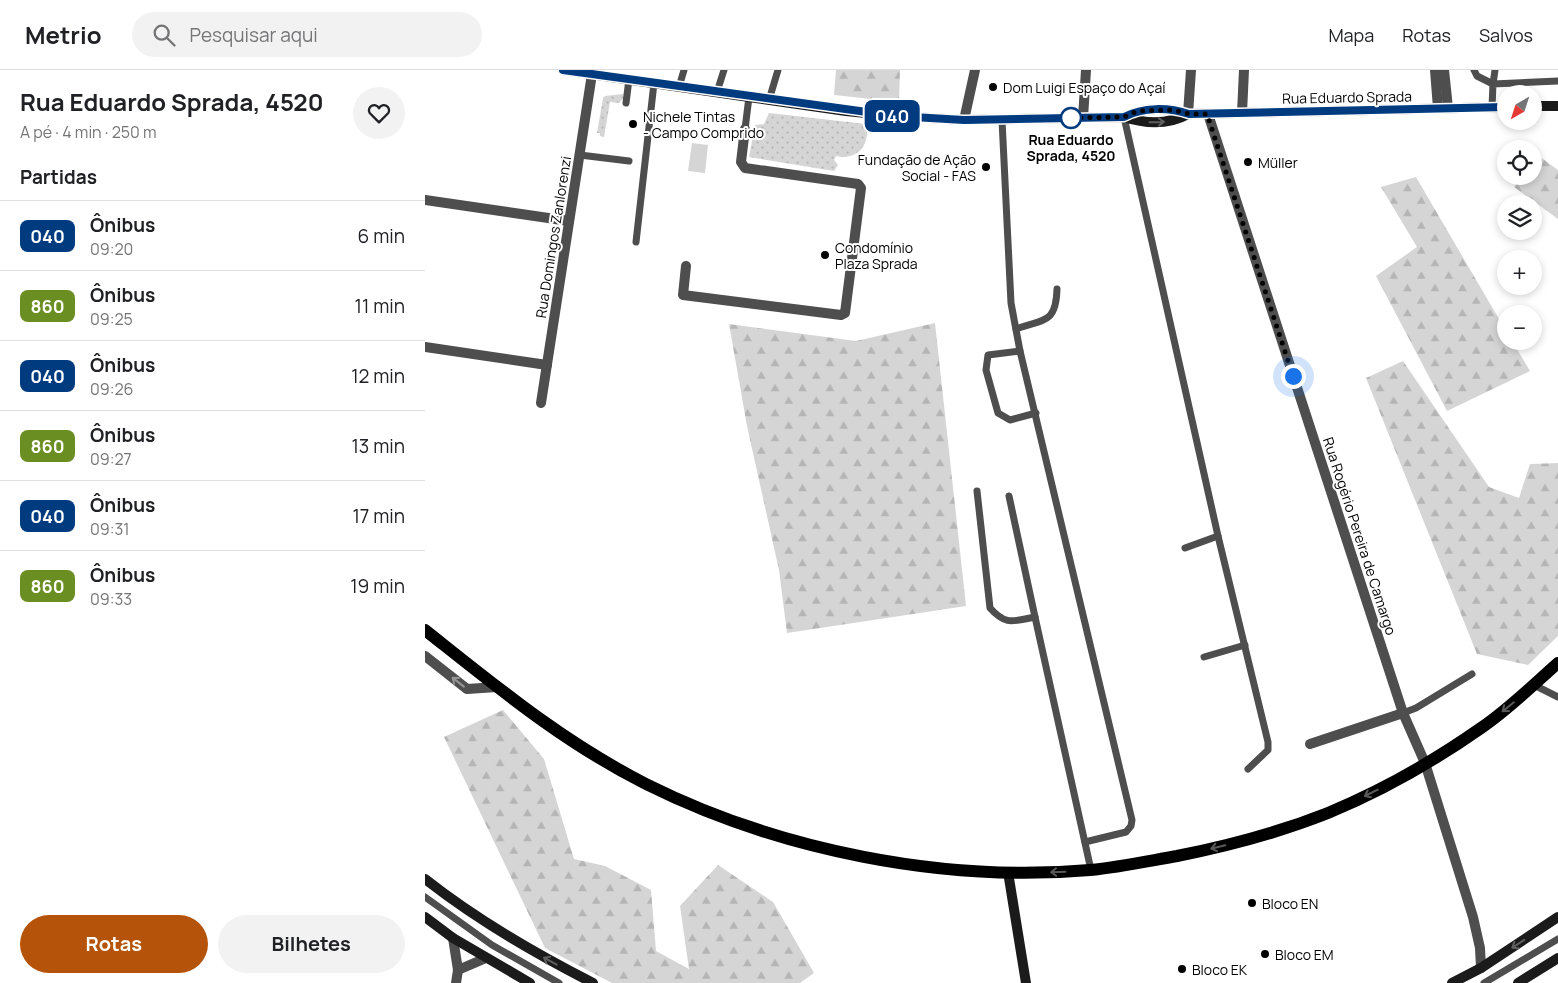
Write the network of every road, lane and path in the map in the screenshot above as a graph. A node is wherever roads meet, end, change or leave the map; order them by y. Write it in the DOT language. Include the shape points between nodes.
graph roads {
  1 [pos="563,70"];
  2 [pos="684,70"];
  3 [pos="778,70"];
  4 [pos="975,70"];
  5 [pos="1086,70"];
  6 [pos="1191,70"];
  7 [pos="1244,70"];
  8 [pos="1435,70"];
  9 [pos="1444,70"];
  10 [pos="1474,70"];
  11 [pos="1495,70"];
  12 [pos="578,71"];
  13 [pos="723,71"];
  14 [pos="592,74"];
  15 [pos="629,80"];
  16 [pos="1558,81"];
  17 [pos="654,83"];
  18 [pos="1493,84"];
  19 [pos="679,87"];
  20 [pos="717,92"];
  21 [pos="749,97"];
  22 [pos="769,100"];
  23 [pos="626,103"];
  24 [pos="1543,106"];
  25 [pos="1558,106"];
  26 [pos="1492,107"];
  27 [pos="1497,107"];
  28 [pos="1443,108"];
  29 [pos="1242,113"];
  30 [pos="1189,114"];
  31 [pos="1207,114"];
  32 [pos="1124,117"];
  33 [pos="1083,118"];
  34 [pos="964,120"];
  35 [pos="1002,120"];
  36 [pos="745,129"];
  37 [pos="580,155"];
  38 [pos="629,161"];
  39 [pos="425,200"];
  40 [pos="569,221"];
  41 [pos="636,242"];
  42 [pos="686,266"];
  43 [pos="1057,289"];
  44 [pos="1016,329"];
  45 [pos="425,346"];
  46 [pos="1020,351"];
  47 [pos="547,365"];
  48 [pos="541,403"];
  49 [pos="1036,413"];
  50 [pos="977,492"];
  51 [pos="1009,496"];
  52 [pos="1218,536"];
  53 [pos="1185,548"];
  54 [pos="1035,617"];
  55 [pos="425,630"];
  56 [pos="1245,645"];
  57 [pos="425,656"];
  58 [pos="1204,658"];
  59 [pos="1558,663"];
  60 [pos="1472,674"];
  61 [pos="1534,685"];
  62 [pos="497,687"];
  63 [pos="1558,697"];
  64 [pos="1403,713"];
  65 [pos="1310,744"];
  66 [pos="1425,763"];
  67 [pos="1248,769"];
  68 [pos="1085,842"];
  69 [pos="1091,870"];
  70 [pos="1008,872"];
  71 [pos="425,879"];
  72 [pos="425,897"];
  73 [pos="425,917"];
  74 [pos="1558,917"];
  75 [pos="453,938"];
  76 [pos="1558,939"];
  77 [pos="486,958"];
  78 [pos="1558,958"];
  79 [pos="1481,968"];
  80 [pos="459,970"];
  81 [pos="456,983"];
  82 [pos="530,983"];
  83 [pos="559,983"];
  84 [pos="593,983"];
  85 [pos="1026,983"];
  86 [pos="1452,983"];
  87 [pos="1484,983"];
  88 [pos="1518,983"];
  1 -- 12 [label="main road, Rua Eduardo Sprada"];
  2 -- 19 [label="lane"];
  3 -- 22 [label="lane"];
  4 -- 34 [label="street"];
  5 -- 33 [label="street"];
  6 -- 30 [label="street"];
  7 -- 29 [label="street"];
  8 -- 28 [label="street"];
  9 -- 28 [label="street"];
  10 -- 18 [label="lane" via="1477,76"];
  11 -- 18 [label="lane"];
  12 -- 14 [label="main road, Rua Eduardo Sprada"];
  13 -- 20 [label="lane"];
  14 -- 15 [label="main road, Rua Eduardo Sprada"];
  14 -- 37 [label="street, Rua Domingos Zanlorenzi"];
  15 -- 17 [label="main road, Rua Eduardo Sprada"];
  15 -- 23 [label="lane"];
  16 -- 18 [label="lane"];
  17 -- 19 [label="main road, Rua Eduardo Sprada"];
  17 -- 41 [label="lane"];
  18 -- 26 [label="lane"];
  19 -- 20 [label="main road, Rua Eduardo Sprada"];
  20 -- 21 [label="main road, Rua Eduardo Sprada"];
  21 -- 22 [label="main road, Rua Eduardo Sprada"];
  21 -- 36 [label="lane"];
  22 -- 34 [label="main road, Rua Eduardo Sprada" via="896,116"];
  24 -- 25 [label="main road"];
  26 -- 27 [label="main road, Rua Eduardo Sprada"];
  26 -- 28 [label="main road, Rua Eduardo Sprada"];
  28 -- 29 [label="main road, Rua Eduardo Sprada"];
  29 -- 31 [label="main road, Rua Eduardo Sprada"];
  30 -- 31 [label="main road, Rua Eduardo Sprada"];
  30 -- 32 [label="main road, Rua Eduardo Sprada" via="1174,110 1137,111"];
  31 -- 64 [label="street, Rua Rogério Pereira de Camargo"];
  32 -- 33 [label="main road, Rua Eduardo Sprada"];
  32 -- 52 [label="lane"];
  33 -- 35 [label="main road, Rua Eduardo Sprada"];
  34 -- 35 [label="main road, Rua Eduardo Sprada"];
  35 -- 44 [label="lane" via="1011,303"];
  36 -- 42 [label="street" via="741,162 745,168 859,184 845,313 683,294"];
  37 -- 38 [label="lane"];
  37 -- 40 [label="street, Rua Domingos Zanlorenzi"];
  39 -- 40 [label="street"];
  40 -- 47 [label="street, Rua Domingos Zanlorenzi"];
  43 -- 44 [label="lane" via="1056,305 1048,318"];
  44 -- 46 [label="lane"];
  45 -- 47 [label="street"];
  46 -- 49 [label="lane"];
  46 -- 49 [label="lane" via="988,355 986,370 998,413 1010,420"];
  47 -- 48 [label="street, Rua Domingos Zanlorenzi"];
  49 -- 68 [label="lane" via="1132,820 1126,832"];
  50 -- 54 [label="lane" via="990,608 999,618 1010,622"];
  51 -- 54 [label="lane"];
  52 -- 53 [label="lane"];
  52 -- 56 [label="lane"];
  54 -- 68 [label="lane"];
  55 -- 62 [label="main road"];
  56 -- 58 [label="lane"];
  56 -- 67 [label="lane" via="1268,742 1268,750"];
  62 -- 57 [label="street, one-way" via="467,688"];
  59 -- 61 [label="main road"];
  60 -- 64 [label="lane"];
  61 -- 63 [label="lane"];
  61 -- 66 [label="main road, one-way" via="1485,726"];
  62 -- 70 [label="main road" via="597,757 669,794 748,828 845,853 951,869"];
  64 -- 65 [label="street"];
  64 -- 66 [label="street, Rua Rogério Pereira de Camargo"];
  66 -- 69 [label="main road, one-way" via="1335,809 1264,835 1198,852"];
  66 -- 79 [label="street, Rua Rogério Pereira de Camargo" via="1473,917"];
  68 -- 69 [label="lane"];
  69 -- 70 [label="main road, one-way"];
  70 -- 85 [label="main road"];
  84 -- 71 [label="main road, one-way" via="488,924"];
  72 -- 83 [label="lane" via="492,945"];
  73 -- 75 [label="main road"];
  74 -- 79 [label="main road, one-way"];
  75 -- 77 [label="main road"];
  75 -- 80 [label="street"];
  76 -- 87 [label="lane"];
  77 -- 80 [label="street"];
  77 -- 82 [label="main road"];
  78 -- 88 [label="main road"];
  79 -- 86 [label="main road"];
  80 -- 81 [label="street"];
}
